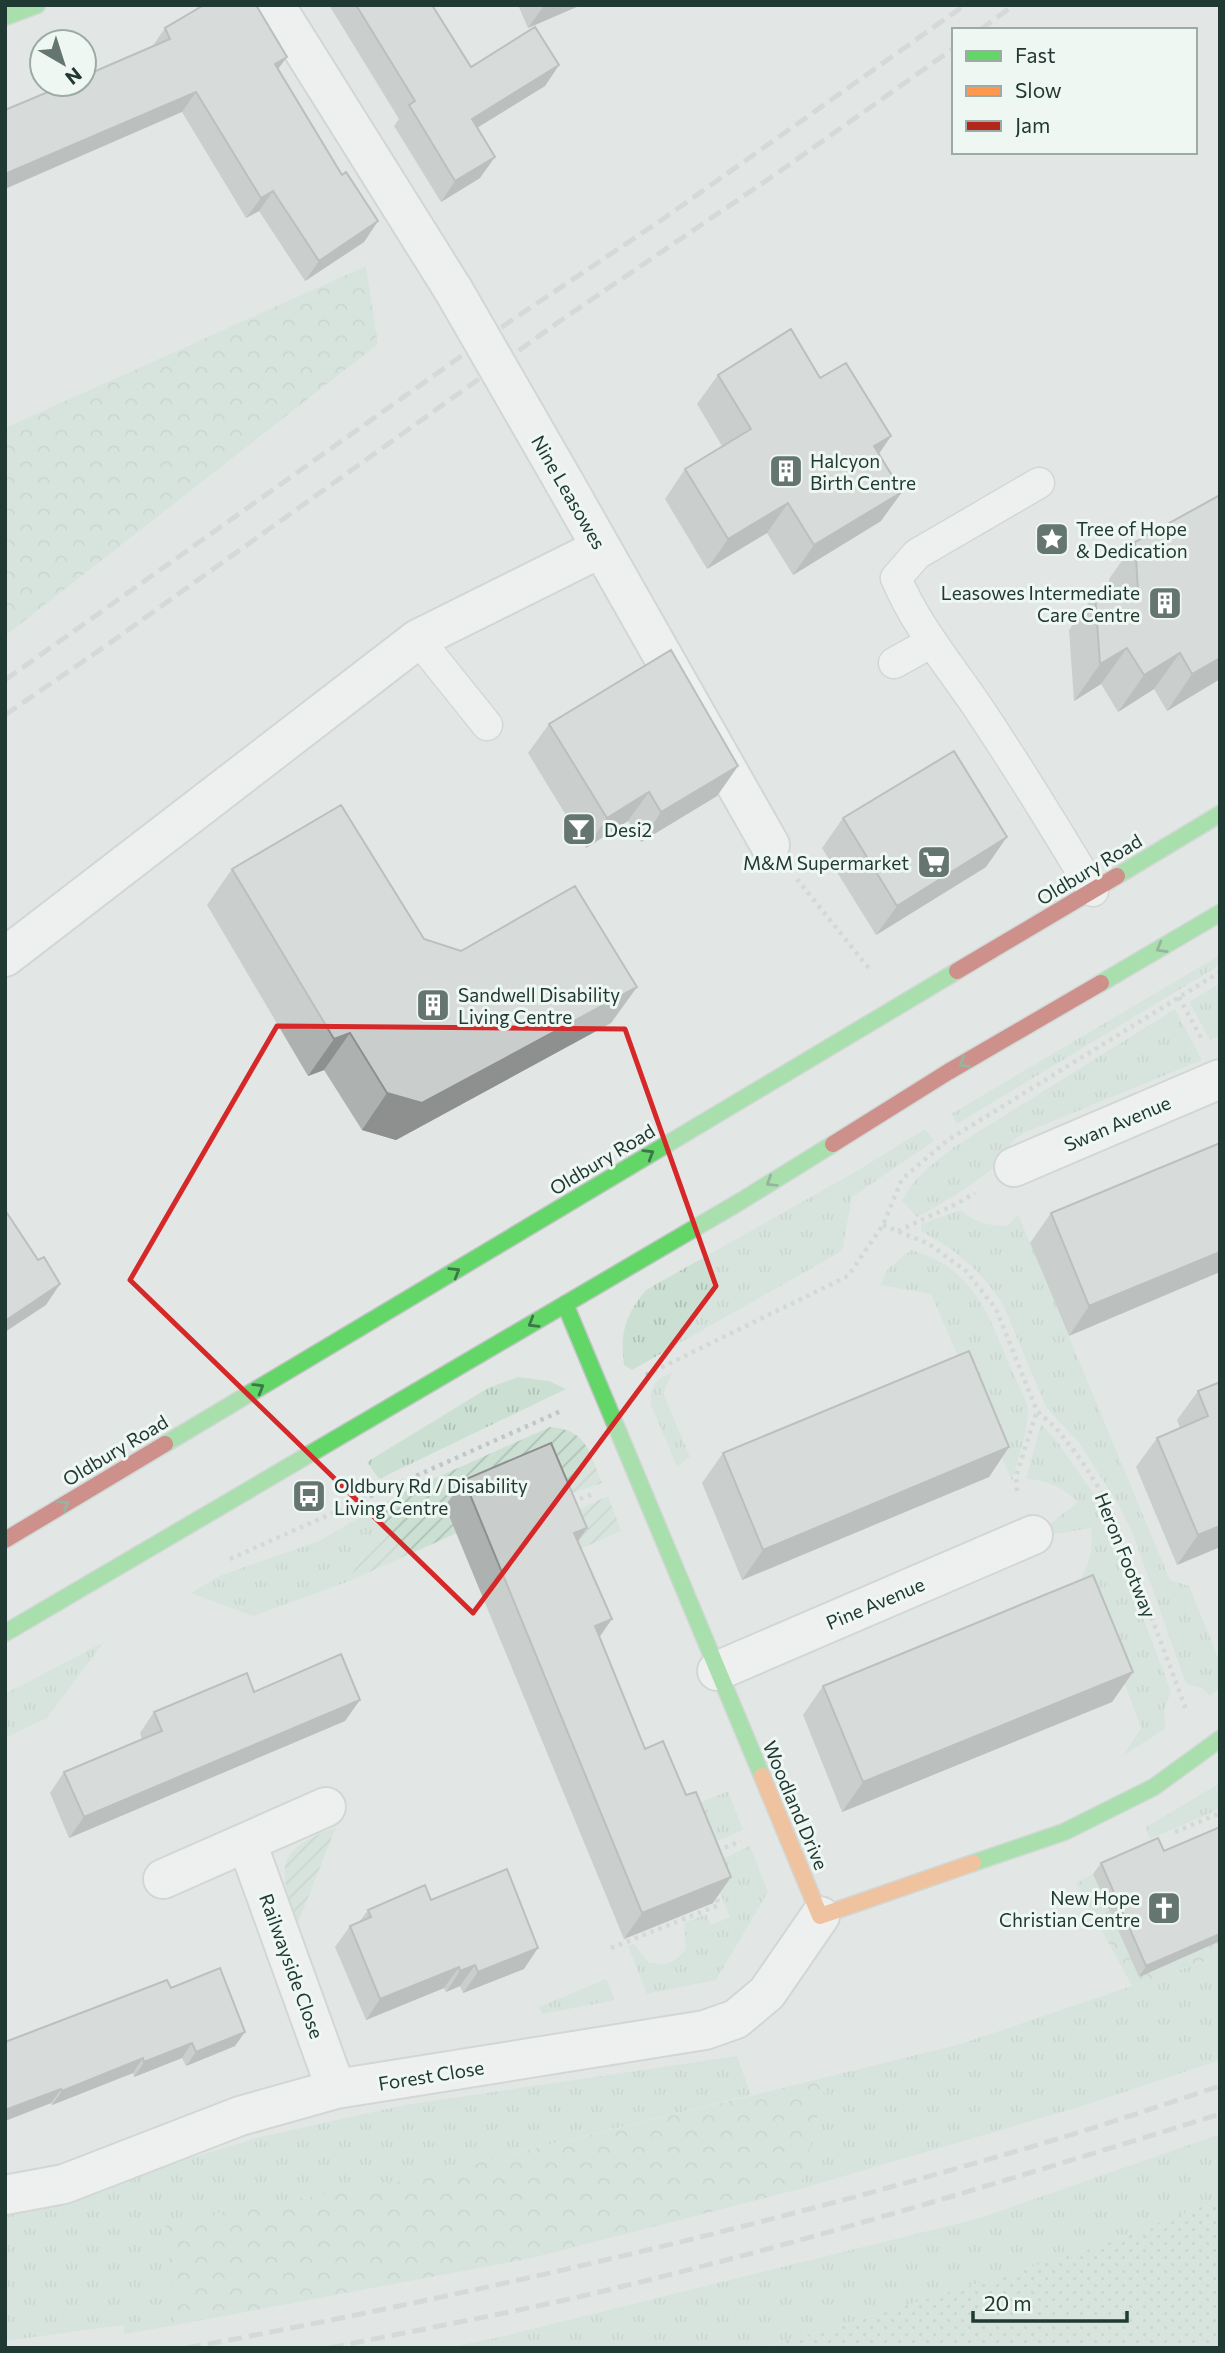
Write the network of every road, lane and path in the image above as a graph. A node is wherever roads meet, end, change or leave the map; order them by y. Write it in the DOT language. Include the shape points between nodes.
graph roads {
  1 [pos="37,5"];
  2 [pos="275,5"];
  3 [pos="5,17"];
  4 [pos="1040,483"];
  5 [pos="601,548"];
  6 [pos="418,639"];
  7 [pos="932,642"];
  8 [pos="894,663"];
  9 [pos="487,724"];
  10 [pos="1220,814"];
  11 [pos="770,845"];
  12 [pos="1093,891"];
  13 [pos="1220,913"];
  14 [pos="5,957"];
  15 [pos="871,971"];
  16 [pos="1220,972"];
  17 [pos="1179,997"];
  18 [pos="1202,1040"];
  19 [pos="1220,1079"];
  20 [pos="1014,1167"];
  21 [pos="883,1225"];
  22 [pos="897,1232"];
  23 [pos="565,1304"];
  24 [pos="634,1381"];
  25 [pos="569,1408"];
  26 [pos="1037,1411"];
  27 [pos="602,1490"];
  28 [pos="569,1504"];
  29 [pos="1027,1538"];
  30 [pos="5,1540"];
  31 [pos="220,1563"];
  32 [pos="5,1633"];
  33 [pos="718,1671"];
  34 [pos="1189,1717"];
  35 [pos="1220,1738"];
  36 [pos="326,1807"];
  37 [pos="743,1840"];
  38 [pos="247,1843"];
  39 [pos="708,1855"];
  40 [pos="163,1879"];
  41 [pos="710,1882"];
  42 [pos="820,1916"];
  43 [pos="611,1948"];
  44 [pos="337,2089"];
  45 [pos="5,2195"];
  1 -- 3 [label="main road"];
  2 -- 5 [label="street, Nine Leasowes, bridge" via="454,291"];
  4 -- 7 [label="lane" via="917,554 896,578"];
  5 -- 6 [label="street"];
  5 -- 11 [label="street, Nine Leasowes"];
  6 -- 9 [label="lane"];
  6 -- 14 [label="street"];
  7 -- 8 [label="lane"];
  7 -- 12 [label="lane" via="1034,791"];
  10 -- 12 [label="main road, Oldbury Road"];
  11 -- 15 [label="path"];
  30 -- 12 [label="main road, Oldbury Road, one-way"];
  13 -- 23 [label="main road, one-way"];
  16 -- 17 [label="path"];
  17 -- 18 [label="path"];
  17 -- 21 [label="path" via="948,1140 902,1179"];
  19 -- 20 [label="street, Swan Avenue"];
  20 -- 22 [label="path" via="958,1203"];
  21 -- 22 [label="path, Heron Footway"];
  21 -- 24 [label="path" via="848,1276"];
  22 -- 26 [label="path, Heron Footway" via="929,1244 966,1271 996,1310"];
  23 -- 32 [label="main road, one-way"];
  23 -- 33 [label="main road, Woodland Drive"];
  25 -- 31 [label="path"];
  26 -- 29 [label="path" via="1016,1476"];
  26 -- 34 [label="path, Heron Footway" via="1081,1460 1109,1504"];
  27 -- 28 [label="path"];
  29 -- 33 [label="street, Pine Avenue"];
  33 -- 42 [label="main road, Woodland Drive"];
  35 -- 42 [label="main road" via="1154,1787 1065,1832"];
  36 -- 38 [label="street"];
  37 -- 39 [label="path"];
  38 -- 40 [label="street"];
  38 -- 44 [label="street, Railwayside Close"];
  41 -- 43 [label="path" via="719,1905"];
  42 -- 44 [label="street, Forest Close" via="767,1993 736,2019 705,2030"];
  44 -- 45 [label="street, Forest Close" via="240,2116 64,2184"];
}
